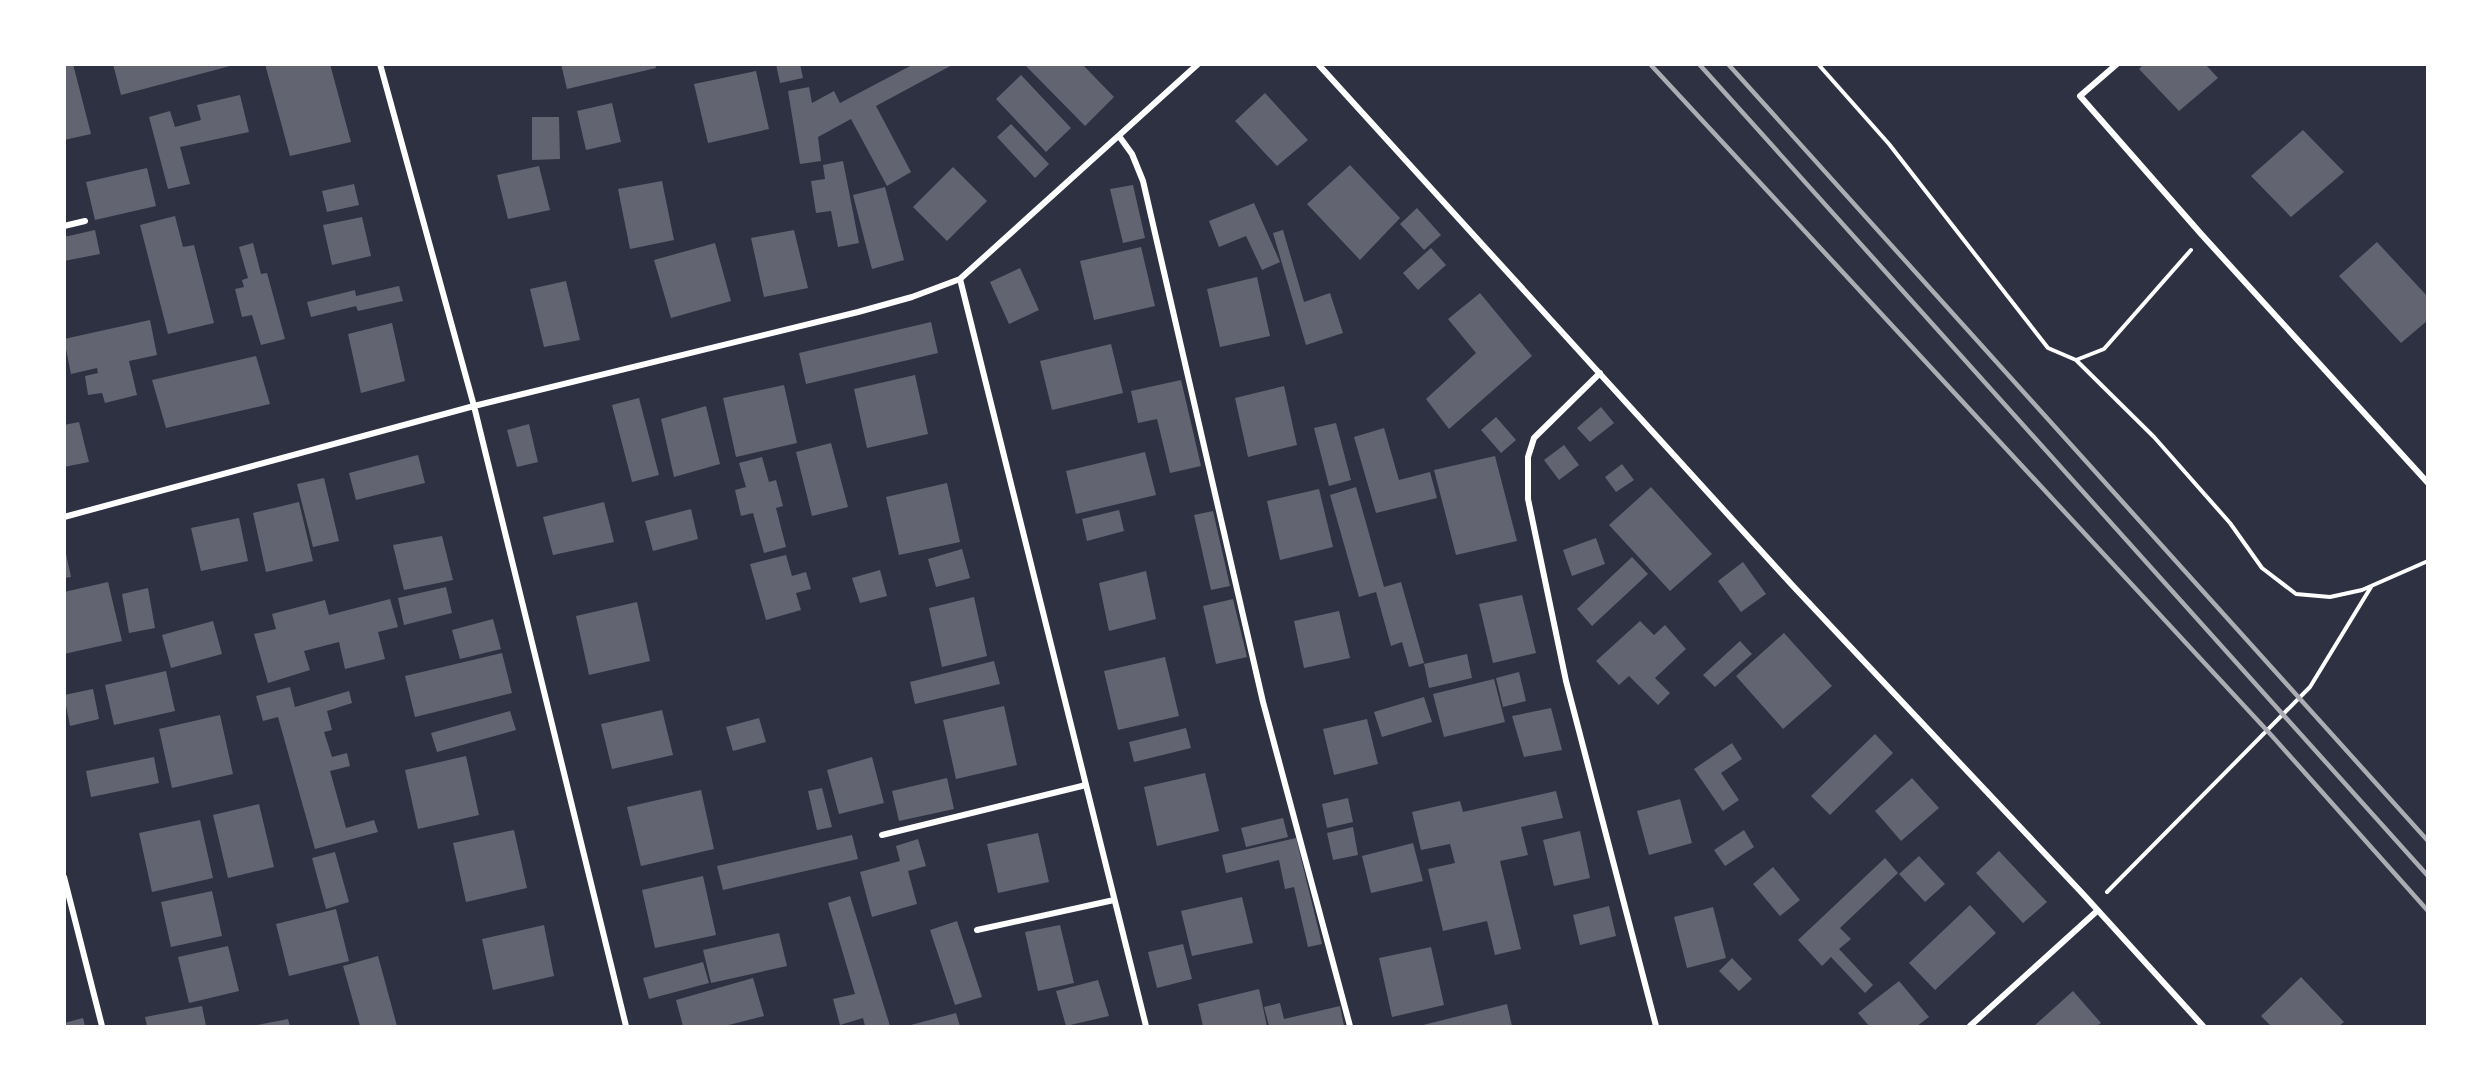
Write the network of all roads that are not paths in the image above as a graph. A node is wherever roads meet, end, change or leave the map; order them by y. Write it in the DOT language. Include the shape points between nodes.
graph roads {
  1 [pos="380,64"];
  2 [pos="1198,64"];
  3 [pos="1318,64"];
  4 [pos="2117,64"];
  5 [pos="1119,136"];
  6 [pos="85,221"];
  7 [pos="64,226"];
  8 [pos="960,279"];
  9 [pos="1600,373"];
  10 [pos="474,406"];
  11 [pos="2427,483"];
  12 [pos="64,517"];
  13 [pos="1086,785"];
  14 [pos="882,836"];
  15 [pos="64,877"];
  16 [pos="1114,900"];
  17 [pos="2097,911"];
  18 [pos="977,930"];
  19 [pos="102,1026"];
  20 [pos="626,1026"];
  21 [pos="1146,1026"];
  22 [pos="1350,1026"];
  23 [pos="1656,1026"];
  24 [pos="1970,1026"];
  25 [pos="2203,1026"];
  1 -- 10 [label="street"];
  2 -- 5 [label="street"];
  3 -- 9 [label="street"];
  4 -- 11 [label="street" via="2080,96"];
  5 -- 8 [label="street"];
  5 -- 22 [label="street" via="1143,181 1263,702"];
  6 -- 7 [label="street"];
  8 -- 10 [label="street" via="858,312"];
  8 -- 13 [label="street"];
  9 -- 17 [label="street"];
  9 -- 23 [label="street" via="1534,438 1528,457 1528,499 1566,681"];
  10 -- 12 [label="street"];
  10 -- 20 [label="street"];
  13 -- 14 [label="street"];
  13 -- 16 [label="street"];
  15 -- 19 [label="street"];
  16 -- 18 [label="street"];
  16 -- 21 [label="street"];
  17 -- 24 [label="street"];
  17 -- 25 [label="street"];
}
